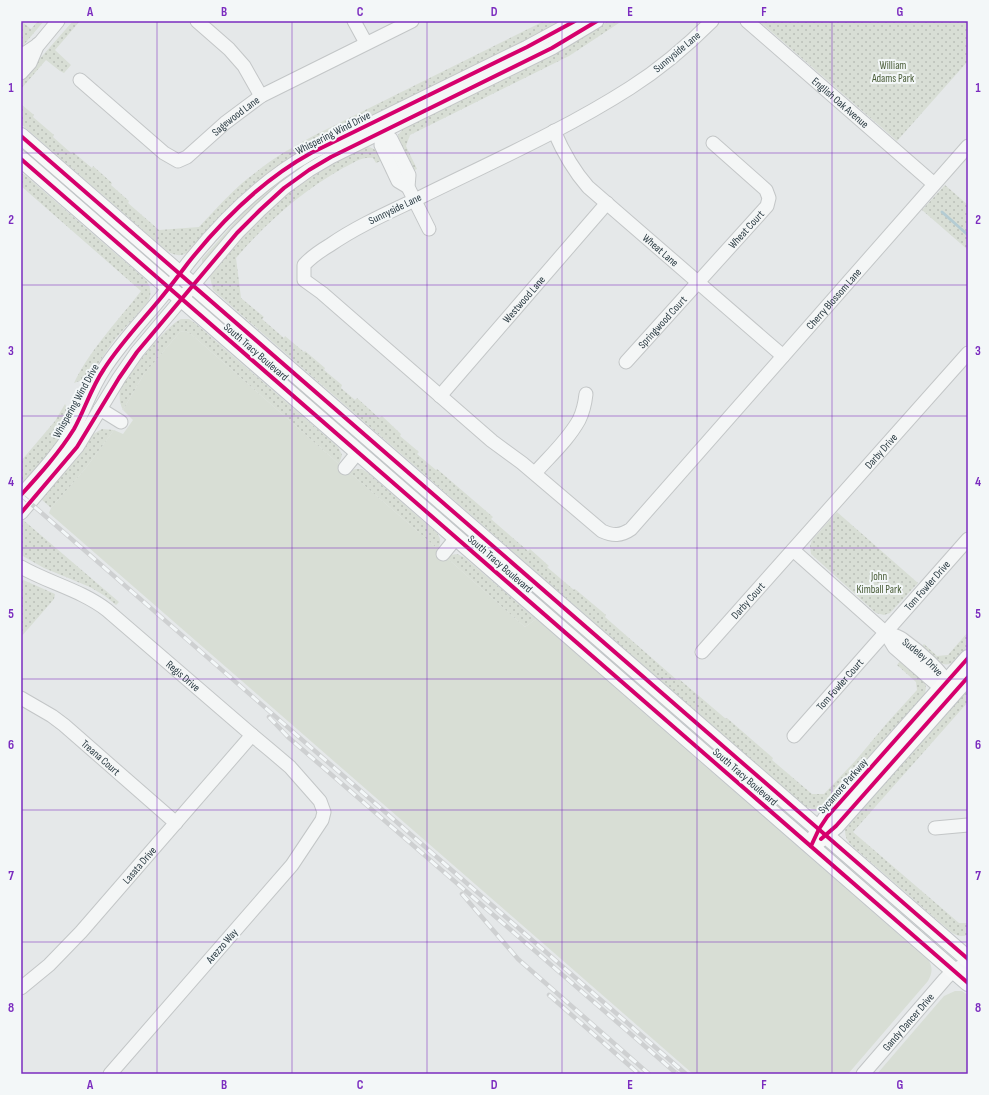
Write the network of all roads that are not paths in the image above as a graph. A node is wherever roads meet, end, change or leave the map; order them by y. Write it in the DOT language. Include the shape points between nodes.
graph roads {
  1 [pos="58,21"];
  2 [pos="197,21"];
  3 [pos="354,21"];
  4 [pos="412,21"];
  5 [pos="575,21"];
  6 [pos="597,21"];
  7 [pos="712,21"];
  8 [pos="747,21"];
  9 [pos="366,43"];
  10 [pos="39,44"];
  11 [pos="21,56"];
  12 [pos="21,73"];
  13 [pos="80,80"];
  14 [pos="261,96"];
  15 [pos="379,127"];
  16 [pos="554,131"];
  17 [pos="21,136"];
  18 [pos="713,143"];
  19 [pos="968,146"];
  20 [pos="21,159"];
  21 [pos="934,184"];
  22 [pos="414,200"];
  23 [pos="607,203"];
  24 [pos="429,229"];
  25 [pos="180,274"];
  26 [pos="697,282"];
  27 [pos="193,285"];
  28 [pos="169,288"];
  29 [pos="182,299"];
  30 [pos="968,353"];
  31 [pos="783,356"];
  32 [pos="626,362"];
  33 [pos="586,394"];
  34 [pos="440,396"];
  35 [pos="100,409"];
  36 [pos="121,422"];
  37 [pos="358,452"];
  38 [pos="345,468"];
  39 [pos="536,473"];
  40 [pos="21,495"];
  41 [pos="21,512"];
  42 [pos="456,538"];
  43 [pos="968,539"];
  44 [pos="793,550"];
  45 [pos="443,554"];
  46 [pos="21,567"];
  47 [pos="886,632"];
  48 [pos="702,652"];
  49 [pos="968,658"];
  50 [pos="968,677"];
  51 [pos="948,687"];
  52 [pos="21,698"];
  53 [pos="252,735"];
  54 [pos="794,736"];
  55 [pos="324,812"];
  56 [pos="176,823"];
  57 [pos="968,825"];
  58 [pos="935,828"];
  59 [pos="822,832"];
  60 [pos="811,846"];
  61 [pos="964,958"];
  62 [pos="968,983"];
  63 [pos="21,988"];
  64 [pos="110,1074"];
  65 [pos="863,1074"];
  1 -- 10 [label="street"];
  2 -- 14 [label="street" via="244,66"];
  3 -- 9 [label="street"];
  4 -- 9 [label="street, Sagewood Lane"];
  5 -- 15 [label="street, Whispering Wind Drive"];
  6 -- 15 [label="street, Whispering Wind Drive" via="552,48"];
  7 -- 16 [label="street, Sunnyside Lane" via="665,64 631,88"];
  8 -- 21 [label="street, English Oak Avenue"];
  9 -- 14 [label="street, Sagewood Lane"];
  10 -- 11 [label="street"];
  10 -- 12 [label="street" via="30,63"];
  13 -- 14 [label="street, Sagewood Lane" via="164,153 178,160 187,157 225,123"];
  15 -- 22 [label="street" via="381,145 398,181 408,187"];
  15 -- 25 [label="street, Whispering Wind Drive" via="306,156 271,179 233,212"];
  15 -- 27 [label="street, Whispering Wind Drive" via="284,188 249,220"];
  16 -- 22 [label="street, Sunnyside Lane"];
  16 -- 23 [label="street, Wheat Lane" via="575,172"];
  17 -- 25 [label="main road, South Tracy Boulevard"];
  18 -- 26 [label="street, Wheat Court" via="766,190 769,198 767,206"];
  19 -- 21 [label="street, Cherry Blossom Lane"];
  20 -- 28 [label="main road, South Tracy Boulevard"];
  21 -- 31 [label="street, Cherry Blossom Lane"];
  22 -- 24 [label="street"];
  22 -- 34 [label="street, Sunnyside Lane" via="370,221 311,257 304,265 304,280"];
  23 -- 26 [label="street, Wheat Lane"];
  23 -- 34 [label="street, Westwood Lane"];
  25 -- 27 [label="main road, South Tracy Boulevard"];
  25 -- 28 [label="street, Whispering Wind Drive"];
  26 -- 31 [label="street, Wheat Lane"];
  26 -- 32 [label="street, Springwood Court"];
  27 -- 29 [label="street, Whispering Wind Drive"];
  27 -- 59 [label="main road, South Tracy Boulevard"];
  28 -- 29 [label="main road, South Tracy Boulevard"];
  28 -- 40 [label="street, Whispering Wind Drive" via="116,352 94,386 68,437"];
  29 -- 35 [label="street, Whispering Wind Drive" via="131,361"];
  29 -- 37 [label="main road, South Tracy Boulevard"];
  30 -- 44 [label="street, Darby Drive"];
  31 -- 39 [label="street, Cherry Blossom Lane" via="631,529 624,533 617,535 602,531"];
  33 -- 39 [label="street" via="579,420"];
  34 -- 39 [label="street, Sunnyside Lane" via="492,441"];
  35 -- 36 [label="street"];
  35 -- 41 [label="street, Whispering Wind Drive" via="77,447"];
  37 -- 38 [label="street"];
  37 -- 42 [label="main road, South Tracy Boulevard"];
  42 -- 45 [label="street"];
  42 -- 60 [label="main road, South Tracy Boulevard"];
  43 -- 47 [label="street, Tom Fowler Drive"];
  44 -- 47 [label="street, Sudeley Drive"];
  44 -- 48 [label="street, Darby Court"];
  46 -- 53 [label="street, Regis Drive" via="99,604"];
  47 -- 51 [label="street, Sudeley Drive" via="901,638 940,672"];
  47 -- 54 [label="street, Tom Fowler Court"];
  49 -- 51 [label="main road, Sycamore Parkway"];
  50 -- 51 [label="main road, Sycamore Parkway"];
  51 -- 59 [label="main road, Sycamore Parkway" via="836,826"];
  52 -- 56 [label="street, Treana Court" via="64,725"];
  53 -- 55 [label="street, Regis Drive" via="290,767 320,801"];
  53 -- 56 [label="street, Lasata Drive"];
  55 -- 64 [label="street, Arezzo Way" via="313,835 292,865"];
  56 -- 63 [label="street, Lasata Drive" via="65,949"];
  57 -- 58 [label="street"];
  59 -- 60 [label="main road, Sycamore Parkway"];
  59 -- 61 [label="main road, South Tracy Boulevard"];
  60 -- 61 [label="main road, South Tracy Boulevard"];
  61 -- 62 [label="main road, South Tracy Boulevard"];
  61 -- 65 [label="street, Gandy Dancer Drive"];
}
